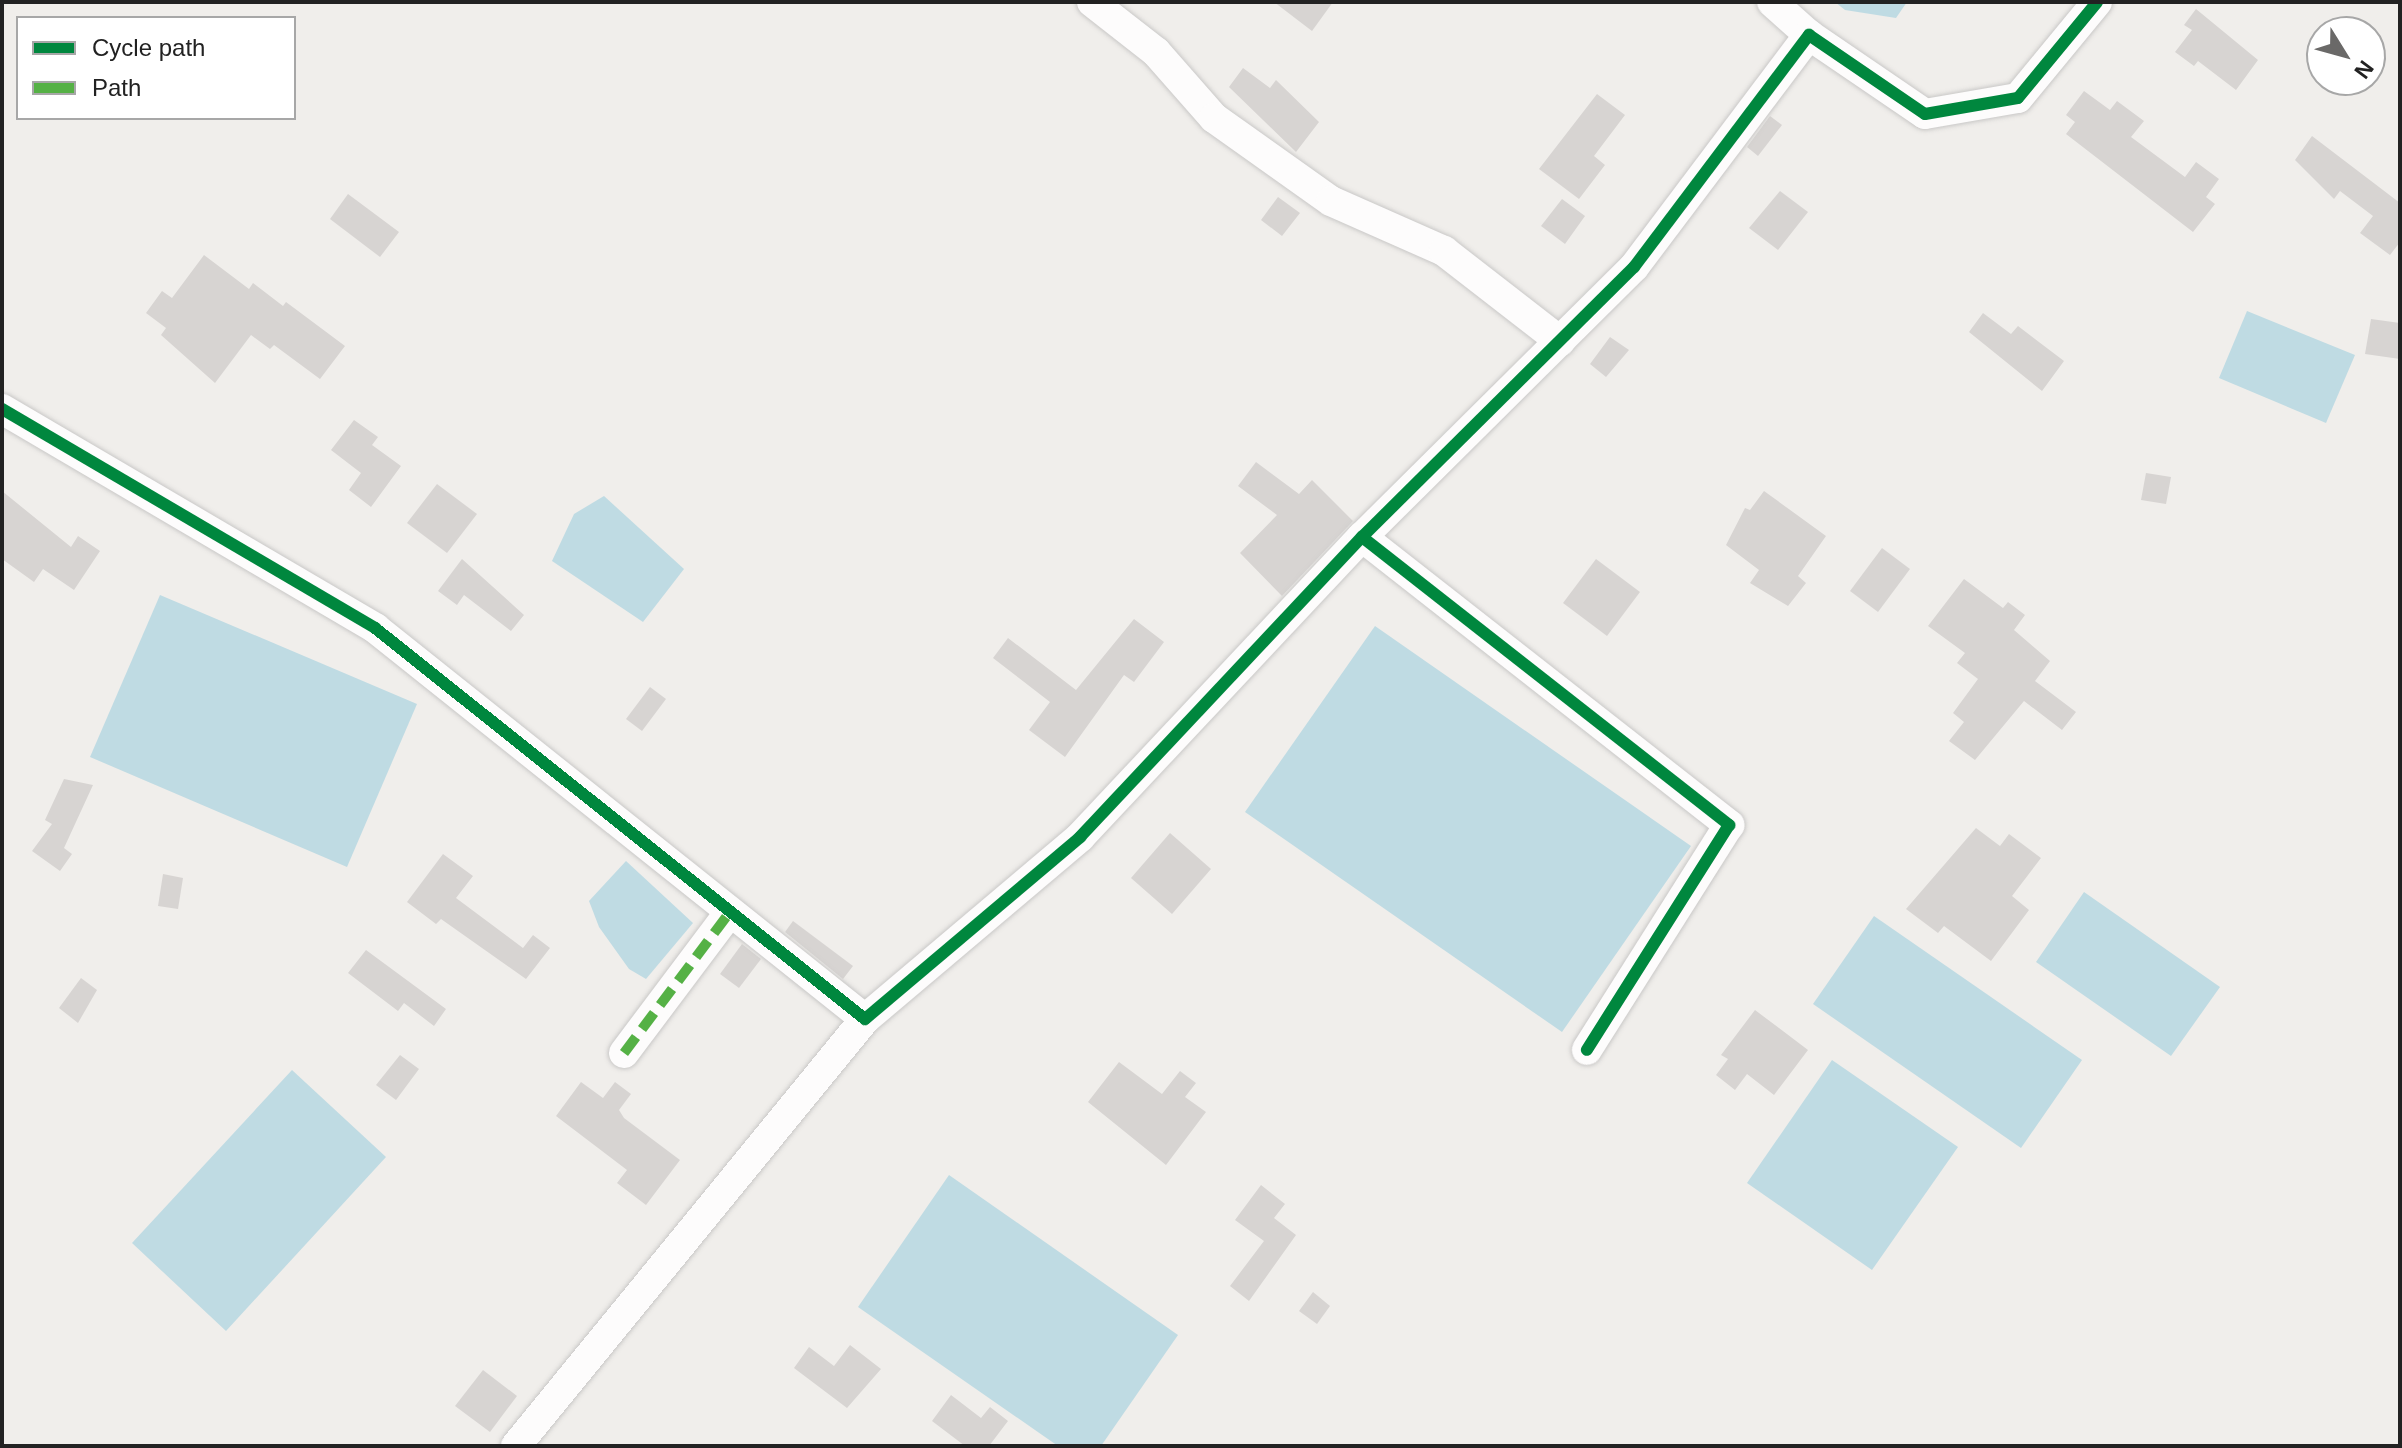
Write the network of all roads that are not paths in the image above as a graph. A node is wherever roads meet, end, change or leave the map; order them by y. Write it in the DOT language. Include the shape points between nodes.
graph roads {
  1 [pos="1092,2"];
  2 [pos="1772,2"];
  3 [pos="2097,2"];
  4 [pos="1809,35"];
  5 [pos="1560,341"];
  6 [pos="2,409"];
  7 [pos="1362,537"];
  8 [pos="730,912"];
  9 [pos="865,1019"];
  10 [pos="1587,1050"];
  11 [pos="624,1053"];
  12 [pos="516,1446"];
  1 -- 5 [label="street" via="1156,52 1214,118 1331,201 1444,251"];
  2 -- 4 [label="street"];
  3 -- 4 [label="street" via="2018,98 1925,114"];
  4 -- 5 [label="street" via="1634,267"];
  5 -- 7 [label="street"];
  6 -- 8 [label="street" via="375,628"];
  7 -- 9 [label="street" via="1080,837"];
  7 -- 10 [label="street" via="1729,825"];
  8 -- 9 [label="street"];
  8 -- 11 [label="street"];
  9 -- 12 [label="street"];
}
